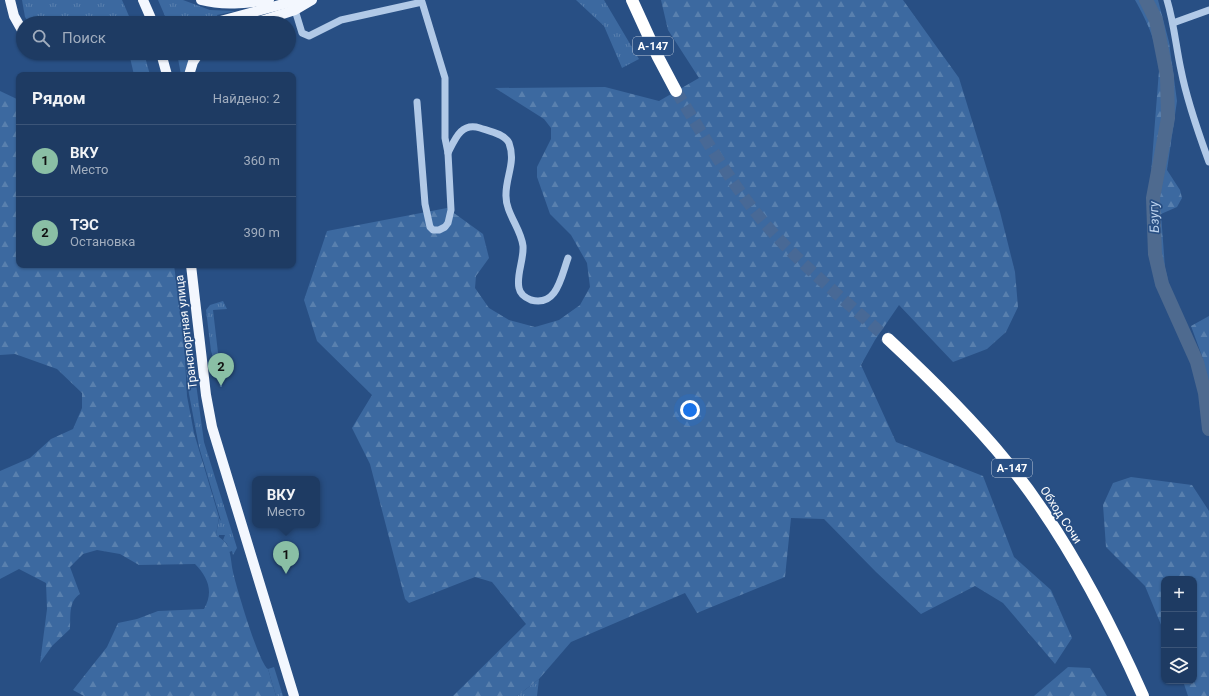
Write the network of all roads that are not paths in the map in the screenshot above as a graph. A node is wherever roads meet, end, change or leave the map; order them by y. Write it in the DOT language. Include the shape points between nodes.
graph roads {
  1 [pos="10,0"];
  2 [pos="17,0"];
  3 [pos="143,0"];
  4 [pos="201,0"];
  5 [pos="269,0"];
  6 [pos="312,0"];
  7 [pos="632,0"];
  8 [pos="1167,0"];
  9 [pos="296,5"];
  10 [pos="1209,10"];
  11 [pos="19,16"];
  12 [pos="150,16"];
  13 [pos="245,16"];
  14 [pos="271,16"];
  15 [pos="16,19"];
  16 [pos="1173,23"];
  17 [pos="163,60"];
  18 [pos="194,60"];
  19 [pos="165,72"];
  20 [pos="190,72"];
  21 [pos="676,91"];
  22 [pos="417,102"];
  23 [pos="448,153"];
  24 [pos="1209,162"];
  25 [pos="568,258"];
  26 [pos="191,268"];
  27 [pos="888,339"];
  28 [pos="294,696"];
  29 [pos="1143,696"];
  1 -- 15 [label="main road"];
  2 -- 11 [label="main road"];
  3 -- 12 [label="main road"];
  4 -- 5 [label="main road" via="234,5"];
  6 -- 9 [label="main road"];
  7 -- 21 [label="highway, А-147"];
  8 -- 16 [label="street"];
  9 -- 13 [label="main road"];
  9 -- 14 [label="main road"];
  9 -- 23 [label="street" via="302,33 309,36 340,20 422,2 445,78 445,138"];
  10 -- 16 [label="street"];
  16 -- 24 [label="street" via="1181,71"];
  17 -- 19 [label="main road"];
  18 -- 20 [label="main road"];
  22 -- 23 [label="street" via="425,204 428,223 433,230 445,227 450,217"];
  23 -- 25 [label="street" via="457,136 469,127 503,136 508,142 512,160 506,200 523,245 518,286 521,293 531,300 547,301 555,292"];
  26 -- 28 [label="main road, Транспортная улица" via="212,427"];
  27 -- 29 [label="highway, Обход Сочи / А-147" via="950,398 1007,462 1065,546 1112,630"];
}
